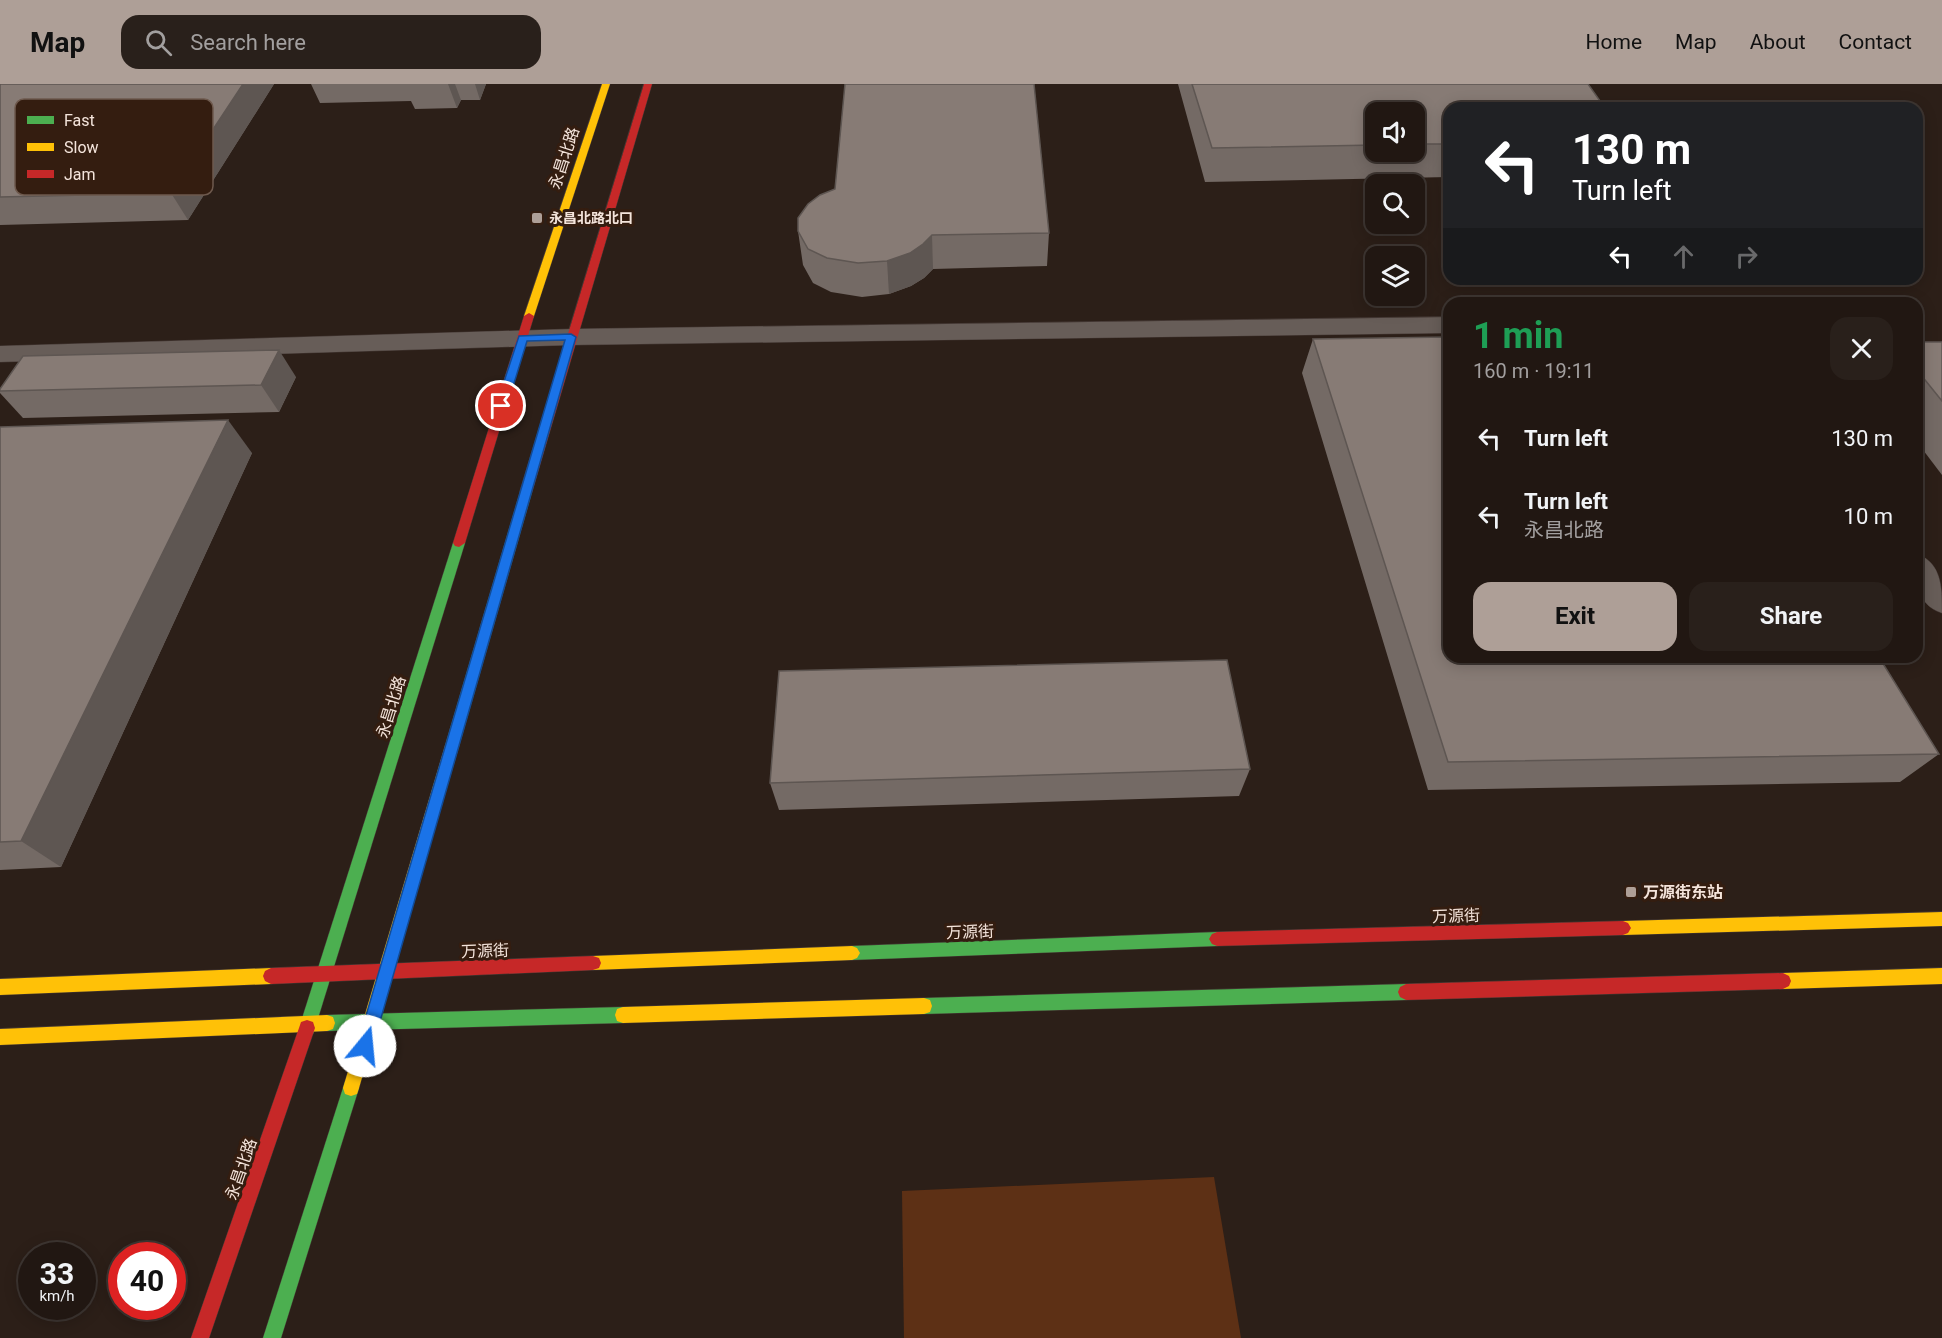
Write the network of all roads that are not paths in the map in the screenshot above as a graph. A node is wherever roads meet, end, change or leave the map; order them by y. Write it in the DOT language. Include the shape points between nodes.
graph roads {
  1 [pos="606,84"];
  2 [pos="648,84"];
  3 [pos="1443,325"];
  4 [pos="571,337"];
  5 [pos="522,338"];
  6 [pos="0,354"];
  7 [pos="1923,574"];
  8 [pos="1942,601"];
  9 [pos="1942,919"];
  10 [pos="387,972"];
  11 [pos="326,973"];
  12 [pos="1942,976"];
  13 [pos="0,987"];
  14 [pos="372,1023"];
  15 [pos="308,1024"];
  16 [pos="0,1037"];
  17 [pos="200,1338"];
  18 [pos="272,1338"];
  1 -- 5 [label="street, 永昌北路"];
  2 -- 4 [label="street"];
  3 -- 4 [label="street"];
  4 -- 5 [label="street"];
  4 -- 10 [label="street"];
  5 -- 6 [label="street"];
  5 -- 11 [label="street, 永昌北路"];
  7 -- 8 [label="street"];
  9 -- 10 [label="street, 万源街" via="1124,942"];
  10 -- 11 [label="street, 万源街"];
  10 -- 14 [label="street"];
  11 -- 13 [label="street, 万源街"];
  11 -- 15 [label="street, 永昌北路"];
  12 -- 14 [label="street"];
  14 -- 15 [label="street"];
  14 -- 18 [label="street"];
  15 -- 16 [label="street"];
  15 -- 17 [label="street, 永昌北路"];
}
